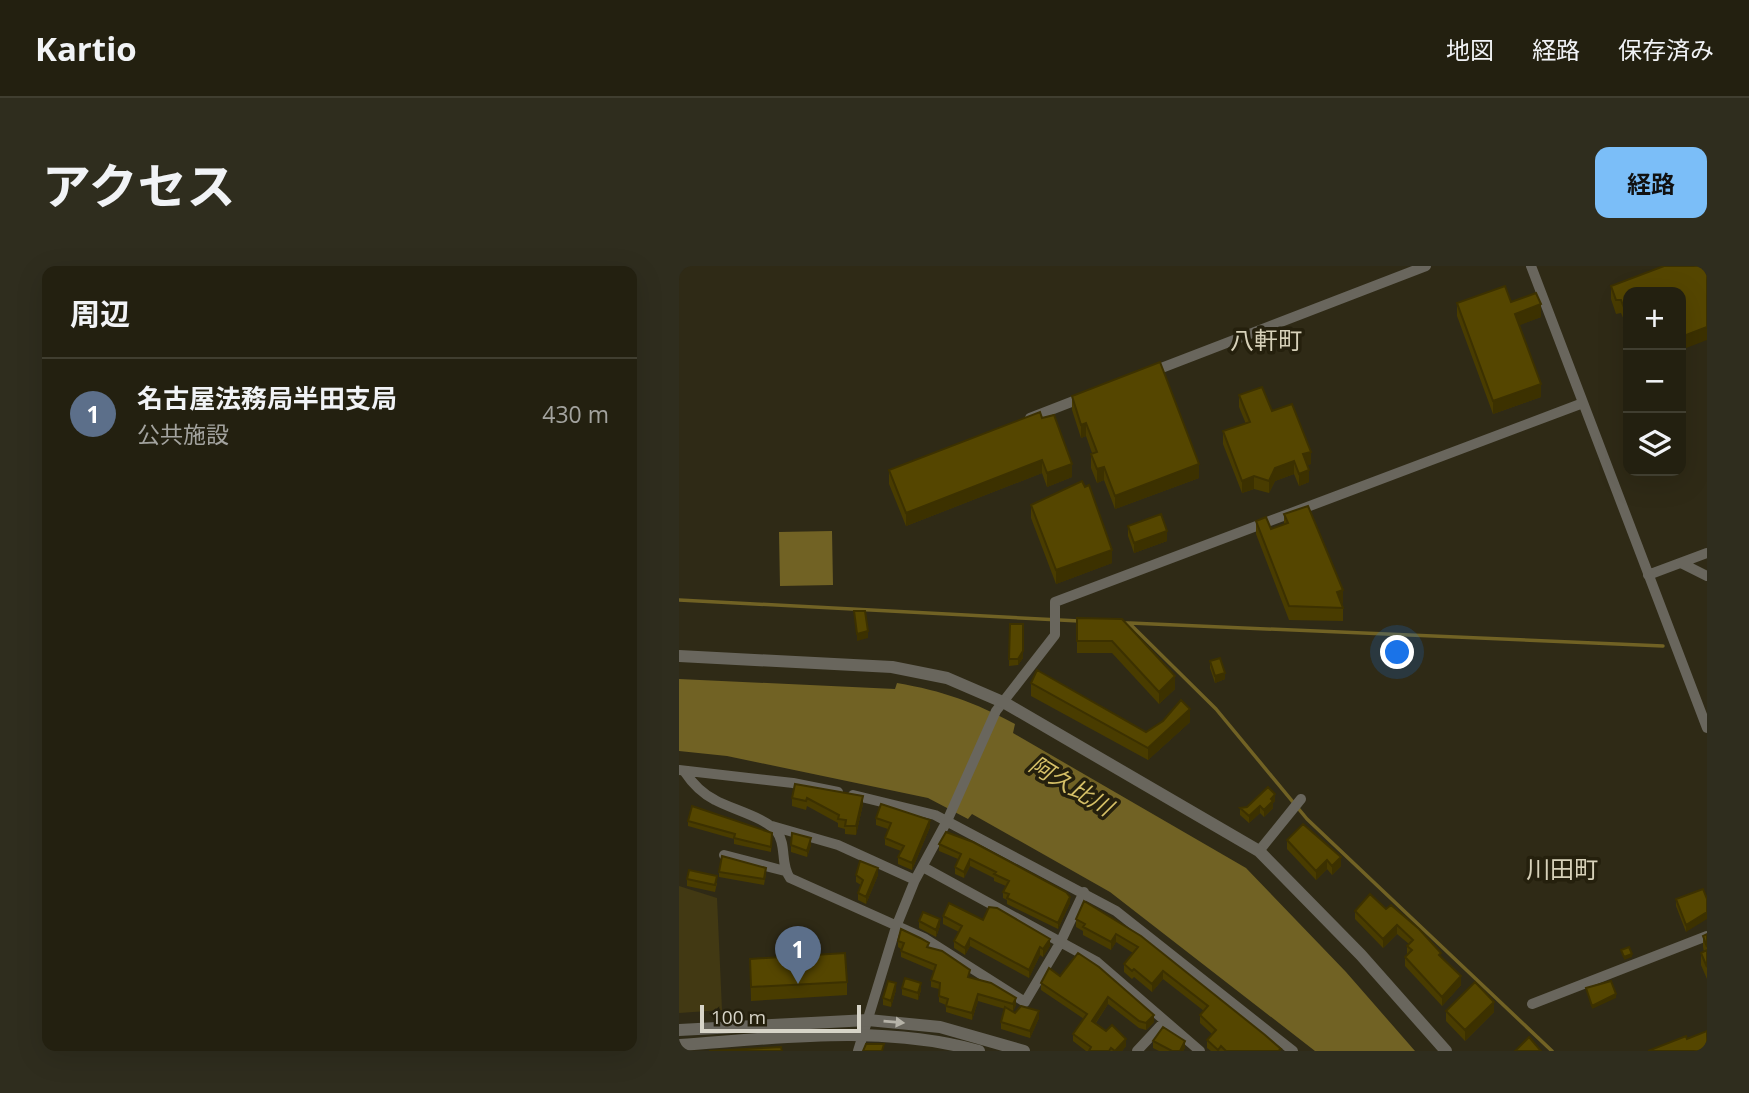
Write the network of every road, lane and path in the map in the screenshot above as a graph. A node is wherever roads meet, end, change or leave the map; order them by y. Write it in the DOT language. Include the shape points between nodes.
graph roads {
  1 [pos="1426,266"];
  2 [pos="1531,266"];
  3 [pos="1136,377"];
  4 [pos="1097,392"];
  5 [pos="1583,403"];
  6 [pos="1019,422"];
  7 [pos="1707,554"];
  8 [pos="1681,564"];
  9 [pos="1648,575"];
  10 [pos="1707,576"];
  11 [pos="679,656"];
  12 [pos="1001,707"];
  13 [pos="1707,728"];
  14 [pos="681,770"];
  15 [pos="1301,799"];
  16 [pos="948,817"];
  17 [pos="771,826"];
  18 [pos="1259,851"];
  19 [pos="725,855"];
  20 [pos="923,867"];
  21 [pos="785,871"];
  22 [pos="915,880"];
  23 [pos="1084,892"];
  24 [pos="897,927"];
  25 [pos="1707,936"];
  26 [pos="1060,943"];
  27 [pos="1532,1004"];
  28 [pos="868,1020"];
  29 [pos="1165,1021"];
  30 [pos="679,1030"];
  31 [pos="863,1034"];
  32 [pos="679,1045"];
  33 [pos="858,1051"];
  34 [pos="979,1051"];
  35 [pos="1024,1051"];
  36 [pos="1137,1051"];
  37 [pos="1200,1051"];
  38 [pos="1293,1051"];
  39 [pos="1445,1051"];
  1 -- 3 [label="street"];
  2 -- 5 [label="street"];
  4 -- 6 [label="street"];
  5 -- 9 [label="street"];
  5 -- 12 [label="street" via="1055,602 1055,635"];
  7 -- 8 [label="street"];
  8 -- 9 [label="street"];
  8 -- 10 [label="street"];
  9 -- 13 [label="street"];
  11 -- 12 [label="street" via="892,667 947,678"];
  12 -- 16 [label="street"];
  12 -- 18 [label="street"];
  14 -- 16 [label="street" via="793,783"];
  14 -- 17 [label="street" via="715,800"];
  15 -- 18 [label="street"];
  16 -- 20 [label="street"];
  16 -- 23 [label="street"];
  17 -- 21 [label="street" via="781,840"];
  17 -- 22 [label="street" via="838,845"];
  18 -- 39 [label="street" via="1361,955"];
  19 -- 21 [label="street"];
  20 -- 22 [label="street"];
  20 -- 26 [label="street"];
  21 -- 24 [label="street" via="799,883"];
  22 -- 24 [label="street"];
  23 -- 26 [label="street"];
  23 -- 38 [label="street" via="1116,911"];
  24 -- 26 [label="street" via="924,938 1025,1002"];
  24 -- 28 [label="street"];
  25 -- 27 [label="street"];
  26 -- 29 [label="street" via="1103,967"];
  28 -- 30 [label="street"];
  28 -- 31 [label="street"];
  28 -- 35 [label="street, one-way" via="940,1027"];
  29 -- 36 [label="street"];
  29 -- 37 [label="street"];
  31 -- 32 [label="street"];
  31 -- 33 [label="street"];
  31 -- 34 [label="street"];
}
